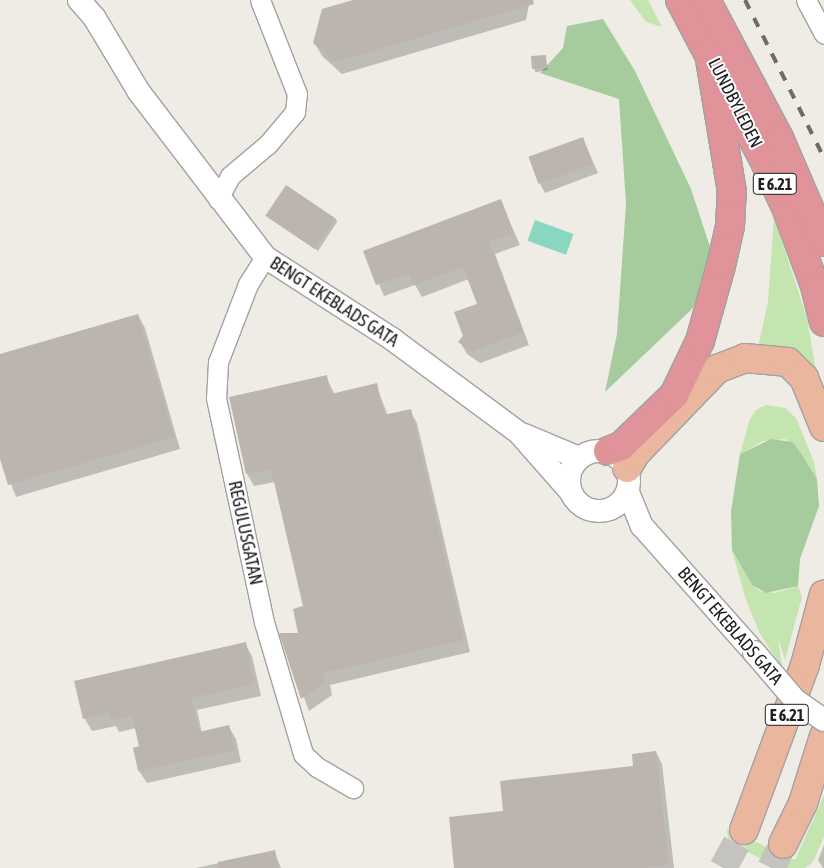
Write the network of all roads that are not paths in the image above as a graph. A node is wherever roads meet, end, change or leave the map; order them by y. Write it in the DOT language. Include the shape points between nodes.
graph roads {
  1 [pos="79,0"];
  2 [pos="260,0"];
  3 [pos="680,0"];
  4 [pos="706,0"];
  5 [pos="806,0"];
  6 [pos="92,9"];
  7 [pos="824,33"];
  8 [pos="709,53"];
  9 [pos="218,199"];
  10 [pos="824,242"];
  11 [pos="265,258"];
  12 [pos="824,322"];
  13 [pos="824,427"];
  14 [pos="518,433"];
  15 [pos="579,458"];
  16 [pos="621,471"];
  17 [pos="570,491"];
  18 [pos="612,508"];
  19 [pos="642,526"];
  20 [pos="824,594"];
  21 [pos="824,720"];
  22 [pos="822,745"];
  23 [pos="353,788"];
  24 [pos="744,830"];
  25 [pos="783,844"];
  1 -- 6 [label="street, BENGT EKEBLADS GATA"];
  2 -- 9 [label="street" via="297,94 296,112 268,144 230,176"];
  3 -- 8 [label="highway, LUNDBYLEDEN / E 6.21"];
  4 -- 10 [label="highway, LUNDBYLEDEN / E 6.21" via="780,140"];
  5 -- 7 [label="street"];
  6 -- 9 [label="street, BENGT EKEBLADS GATA" via="139,92"];
  8 -- 12 [label="highway, LUNDBYLEDEN / E 6.21" via="787,210 815,286"];
  8 -- 16 [label="highway" via="732,192 730,226 722,266 700,341 674,395 621,446"];
  9 -- 11 [label="street, BENGT EKEBLADS GATA"];
  11 -- 14 [label="street, BENGT EKEBLADS GATA" via="392,339"];
  11 -- 23 [label="street, REGULUSGATAN" via="248,284 218,362 216,398 264,622 303,754 317,767"];
  13 -- 16 [label="highway" via="804,378 788,362 745,358 717,369"];
  14 -- 15 [label="street, BENGT EKEBLADS GATA"];
  14 -- 17 [label="street, BENGT EKEBLADS GATA"];
  15 -- 16 [label="street" via="598,450"];
  15 -- 17 [label="street" via="569,473"];
  16 -- 18 [label="street"];
  16 -- 19 [label="street, BENGT EKEBLADS GATA"];
  17 -- 18 [label="street, BENGT EKEBLADS GATA" via="575,500 592,510"];
  18 -- 19 [label="street, BENGT EKEBLADS GATA"];
  19 -- 21 [label="street, BENGT EKEBLADS GATA, bridge" via="795,700"];
  20 -- 24 [label="highway, E 6.21" via="805,665"];
  22 -- 25 [label="highway" via="803,803"];
}
